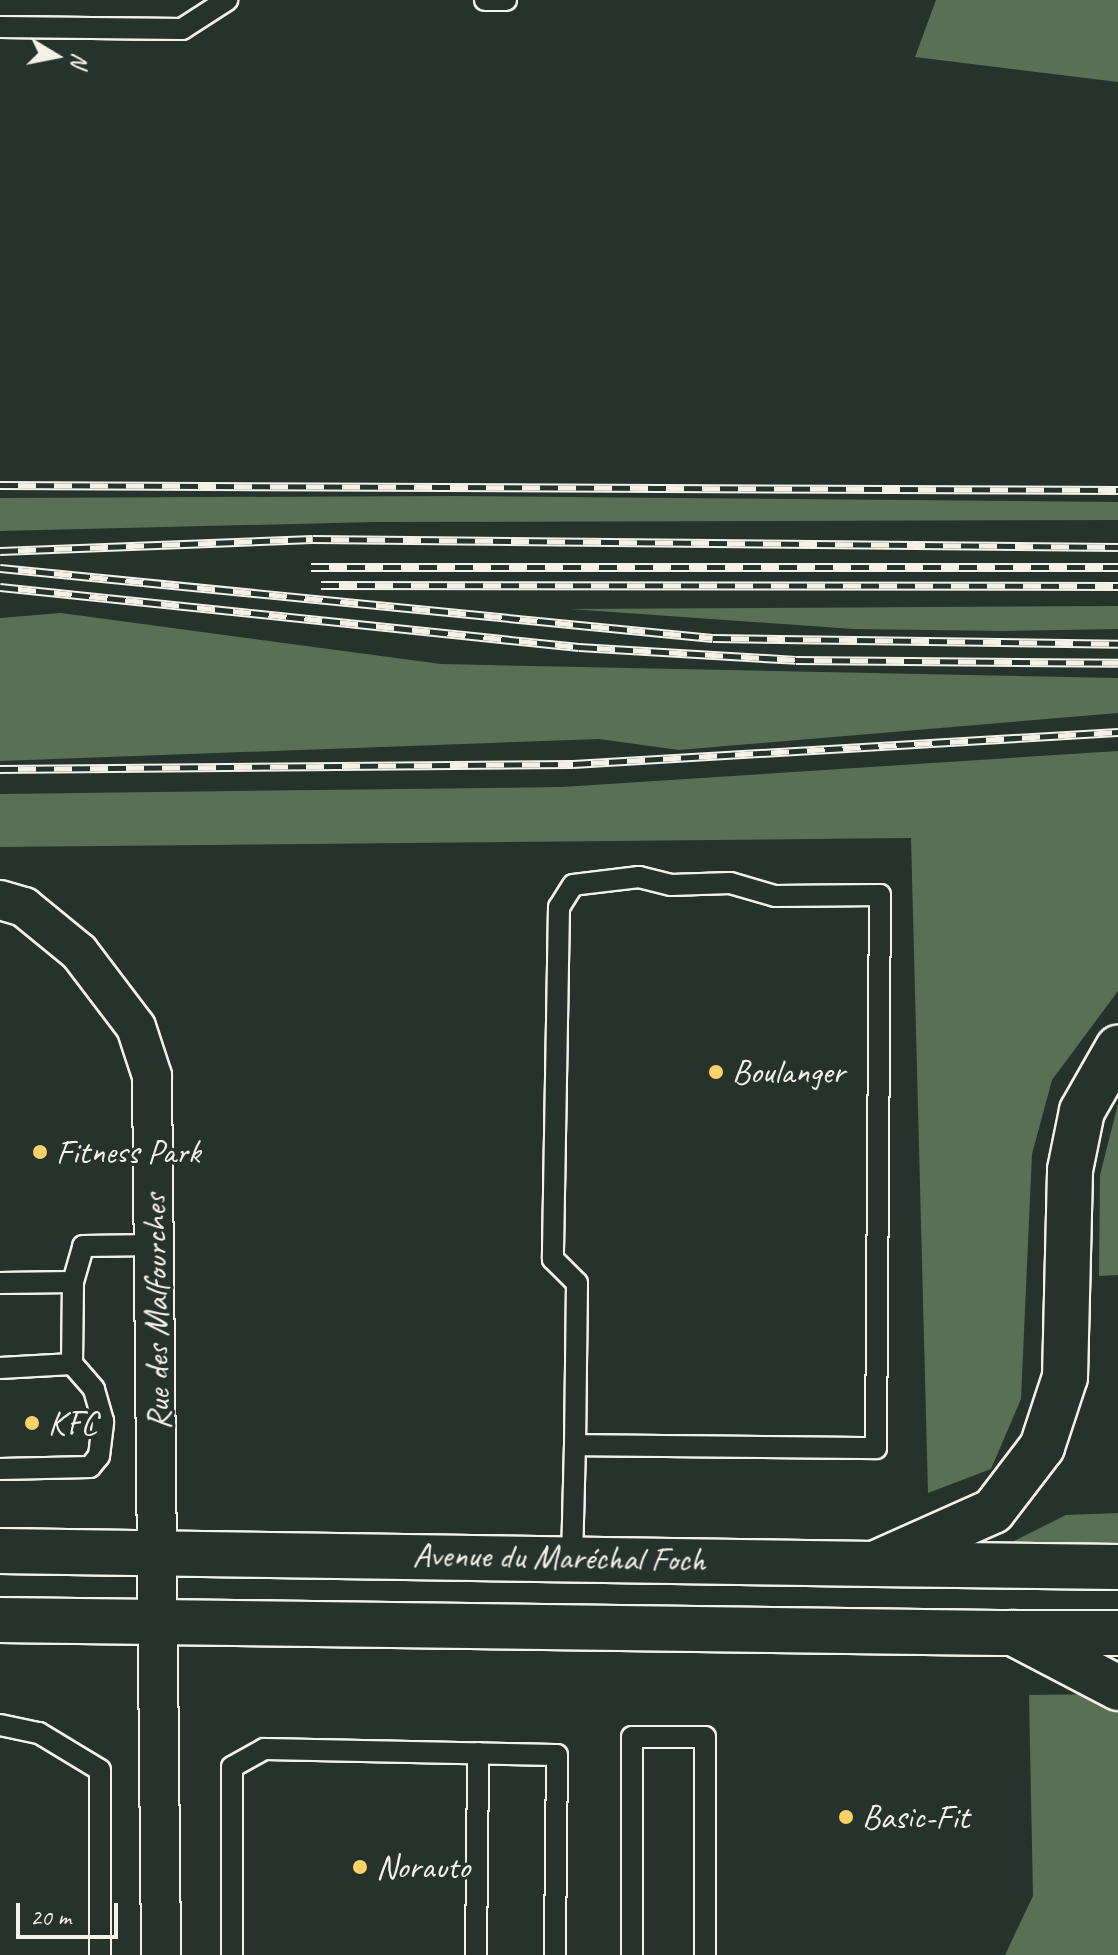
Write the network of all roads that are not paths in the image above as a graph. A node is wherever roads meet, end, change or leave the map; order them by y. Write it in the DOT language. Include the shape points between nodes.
graph roads {
  1 [pos="227,0"];
  2 [pos="485,0"];
  3 [pos="506,0"];
  4 [pos="0,27"];
  5 [pos="0,900"];
  6 [pos="1118,1048"];
  7 [pos="155,1245"];
  8 [pos="73,1282"];
  9 [pos="0,1283"];
  10 [pos="72,1364"];
  11 [pos="0,1368"];
  12 [pos="575,1445"];
  13 [pos="0,1469"];
  14 [pos="0,1551"];
  15 [pos="157,1551"];
  16 [pos="572,1559"];
  17 [pos="874,1564"];
  18 [pos="1118,1567"];
  19 [pos="0,1620"];
  20 [pos="160,1624"];
  21 [pos="1013,1633"];
  22 [pos="1118,1633"];
  23 [pos="1118,1688"];
  24 [pos="0,1725"];
  25 [pos="478,1753"];
  26 [pos="100,1955"];
  27 [pos="161,1955"];
  28 [pos="232,1955"];
  29 [pos="476,1955"];
  30 [pos="555,1955"];
  31 [pos="632,1955"];
  32 [pos="705,1955"];
  1 -- 4 [label="lane" via="182,29"];
  2 -- 3 [label="lane"];
  5 -- 7 [label="street, Rue des Malfourches" via="24,907 79,952 143,1043 152,1076"];
  6 -- 17 [label="main road" via="1082,1111 1070,1170 1065,1377 1042,1447 993,1511"];
  7 -- 8 [label="lane" via="83,1246"];
  7 -- 15 [label="street, Rue des Malfourches"];
  8 -- 9 [label="lane"];
  8 -- 10 [label="lane"];
  10 -- 11 [label="lane"];
  10 -- 13 [label="lane" via="94,1389 103,1421 99,1456 90,1467"];
  12 -- 12 [label="lane" via="876,1448 880,895 775,896 730,883 671,885 639,877 573,885 559,907 553,1259 577,1283"];
  12 -- 16 [label="lane"];
  14 -- 15 [label="main road, Avenue du Maréchal Foch"];
  15 -- 16 [label="main road, Avenue du Maréchal Foch"];
  15 -- 20 [label="street, Rue des Malfourches"];
  16 -- 17 [label="main road, Avenue du Maréchal Foch"];
  17 -- 18 [label="main road, Avenue du Maréchal Foch"];
  19 -- 20 [label="main road"];
  20 -- 21 [label="main road"];
  20 -- 27 [label="street, Rue des Malfourches"];
  21 -- 22 [label="main road"];
  21 -- 23 [label="main road"];
  24 -- 26 [label="lane" via="39,1733 100,1770"];
  25 -- 28 [label="lane" via="264,1749 232,1767"];
  25 -- 29 [label="lane"];
  25 -- 30 [label="lane" via="557,1755"];
  31 -- 32 [label="lane" via="632,1737 705,1737"];
}
